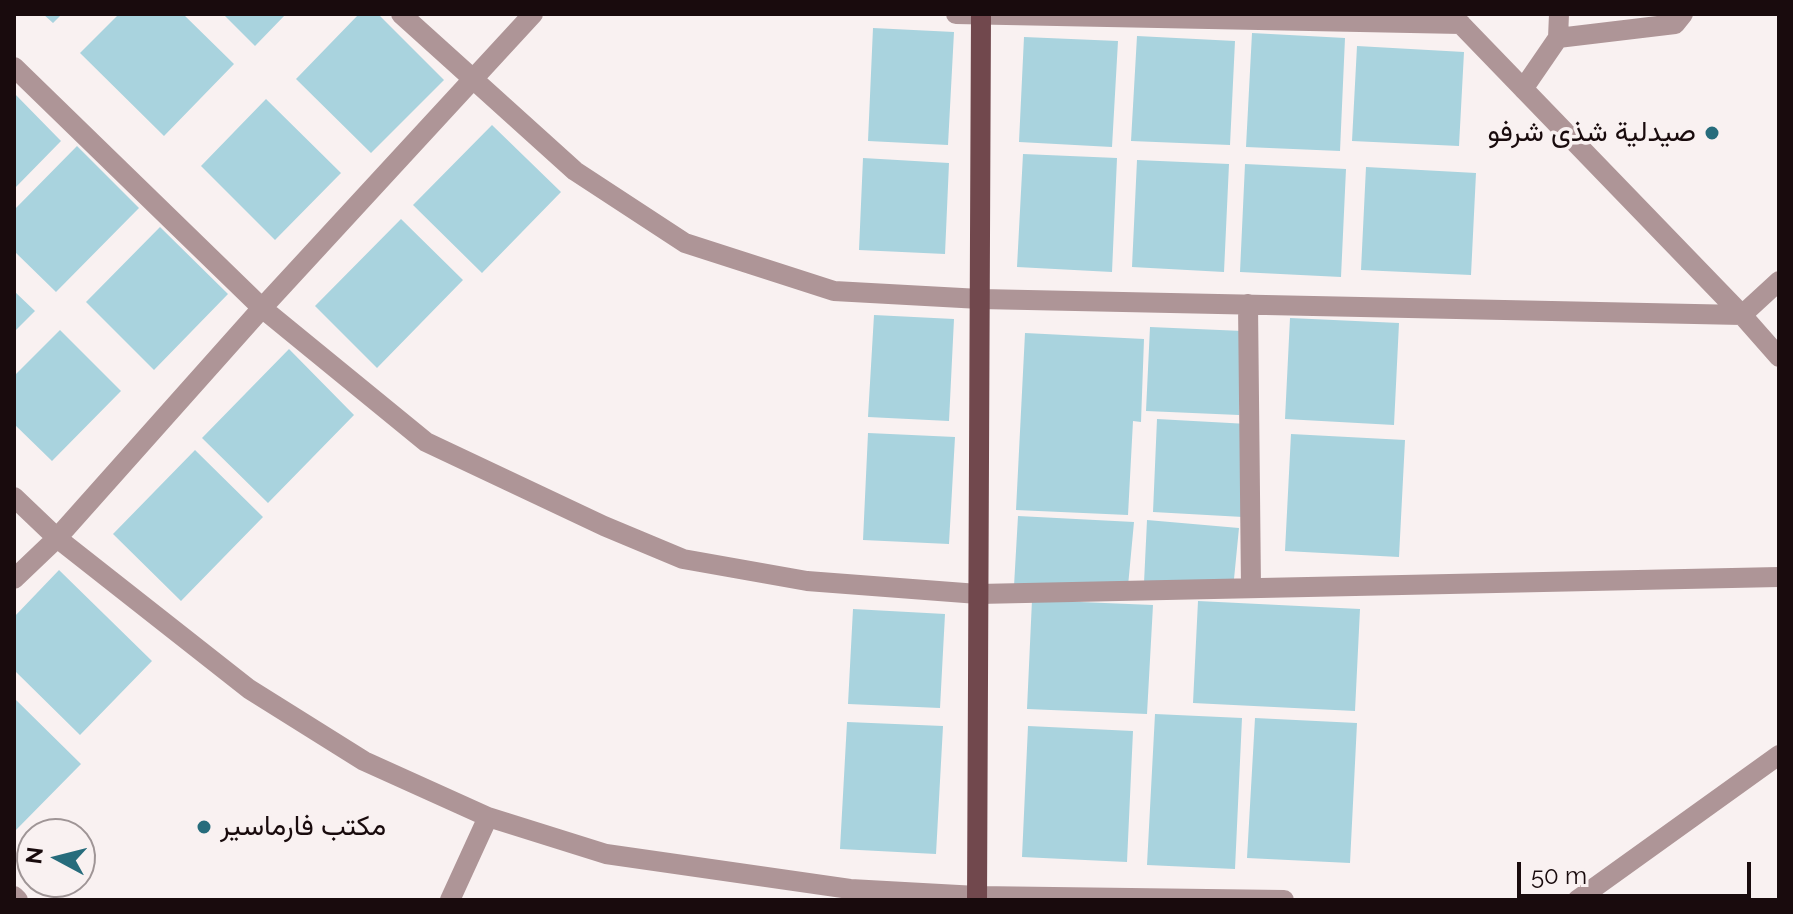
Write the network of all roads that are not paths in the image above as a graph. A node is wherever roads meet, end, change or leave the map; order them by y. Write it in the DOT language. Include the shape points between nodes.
graph roads {
  1 [pos="401,14"];
  2 [pos="533,14"];
  3 [pos="956,14"];
  4 [pos="1559,14"];
  5 [pos="1683,14"];
  6 [pos="981,15"];
  7 [pos="1456,19"];
  8 [pos="1558,38"];
  9 [pos="14,67"];
  10 [pos="472,78"];
  11 [pos="1523,89"];
  12 [pos="1779,281"];
  13 [pos="980,299"];
  14 [pos="1248,304"];
  15 [pos="262,308"];
  16 [pos="1742,315"];
  17 [pos="1779,357"];
  18 [pos="14,497"];
  19 [pos="57,538"];
  20 [pos="1779,577"];
  21 [pos="14,579"];
  22 [pos="1251,588"];
  23 [pos="978,594"];
  24 [pos="1779,755"];
  25 [pos="488,817"];
  26 [pos="977,898"];
  27 [pos="450,900"];
  28 [pos="1284,900"];
  29 [pos="1577,900"];
  1 -- 10 [label="street"];
  2 -- 10 [label="street"];
  3 -- 6 [label="street"];
  4 -- 8 [label="street"];
  5 -- 8 [label="street" via="1675,24"];
  6 -- 7 [label="street"];
  6 -- 13 [label="main road"];
  7 -- 11 [label="street"];
  8 -- 11 [label="street"];
  9 -- 15 [label="street"];
  10 -- 13 [label="street" via="575,171 685,243 834,291"];
  10 -- 15 [label="street"];
  11 -- 16 [label="street"];
  12 -- 16 [label="street"];
  13 -- 14 [label="street"];
  13 -- 23 [label="main road"];
  14 -- 16 [label="street"];
  14 -- 22 [label="street"];
  15 -- 19 [label="street"];
  15 -- 23 [label="street" via="426,442 683,559 807,581"];
  16 -- 17 [label="street"];
  18 -- 19 [label="street"];
  19 -- 21 [label="street"];
  19 -- 25 [label="street" via="249,689 364,761"];
  20 -- 22 [label="street"];
  22 -- 23 [label="street"];
  23 -- 26 [label="main road"];
  24 -- 29 [label="street"];
  25 -- 26 [label="street" via="606,854 850,889"];
  25 -- 27 [label="street"];
  26 -- 28 [label="street"];
}
